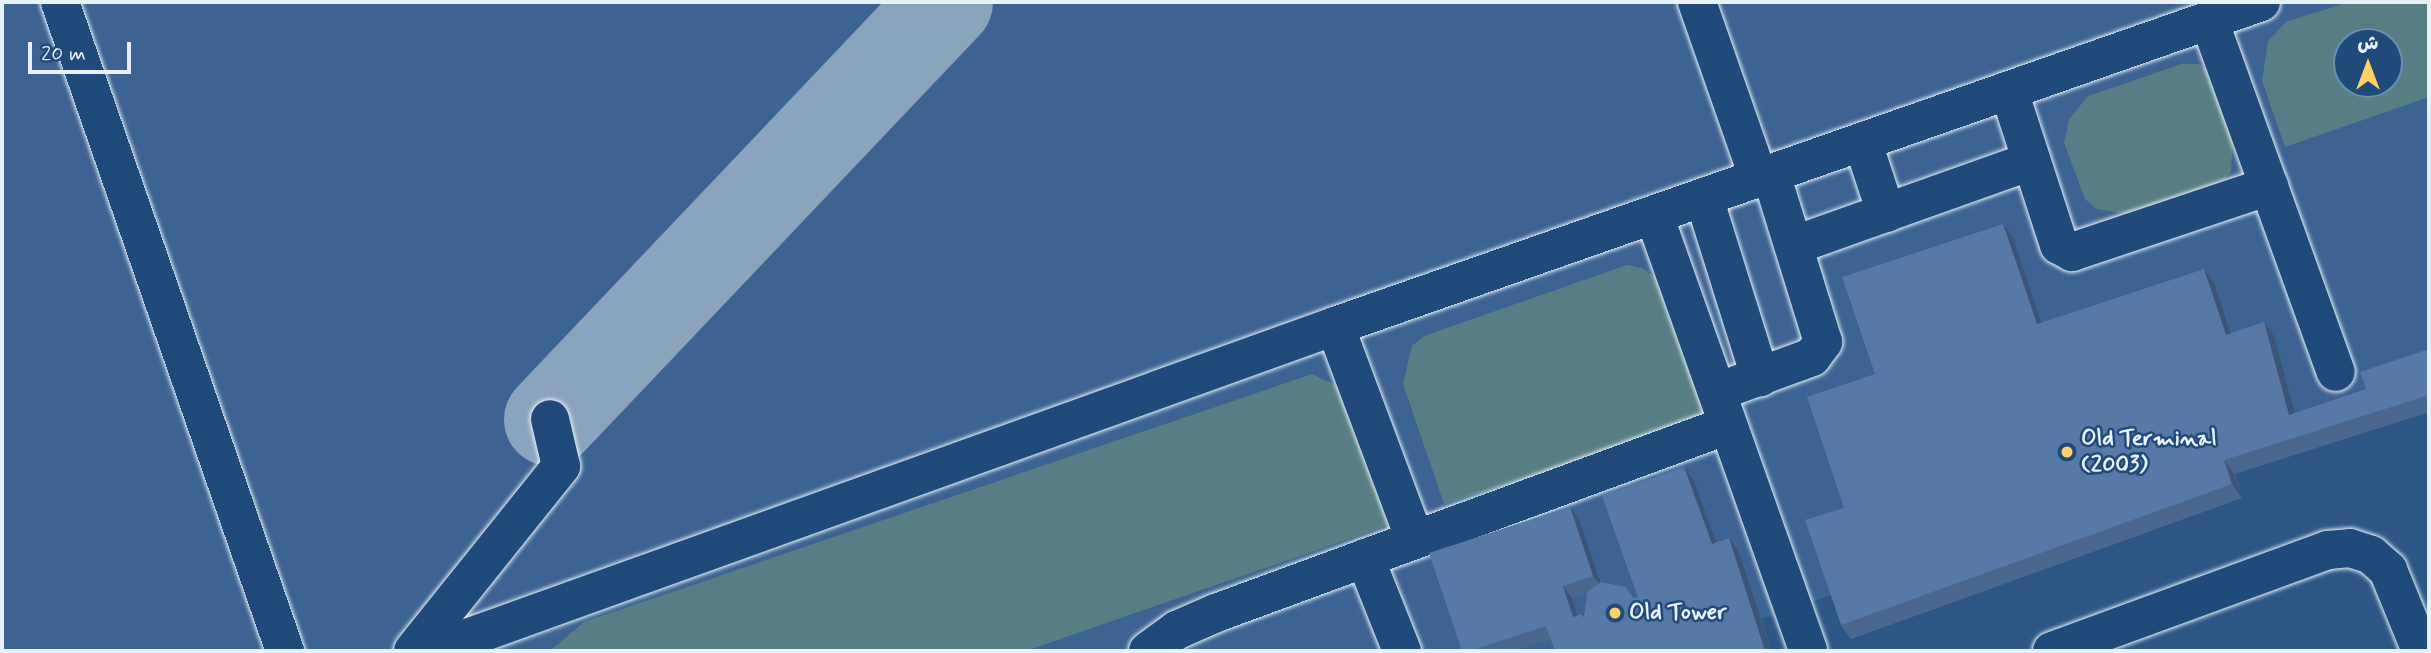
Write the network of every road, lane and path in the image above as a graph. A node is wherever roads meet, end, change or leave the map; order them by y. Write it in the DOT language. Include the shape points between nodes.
graph roads {
  1 [pos="60,2"];
  2 [pos="1697,2"];
  3 [pos="2262,2"];
  4 [pos="2200,15"];
  5 [pos="2009,91"];
  6 [pos="1863,143"];
  7 [pos="2031,161"];
  8 [pos="1765,177"];
  9 [pos="2269,186"];
  10 [pos="1704,198"];
  11 [pos="1886,213"];
  12 [pos="1654,215"];
  13 [pos="1795,245"];
  14 [pos="1335,326"];
  15 [pos="2336,372"];
  16 [pos="1760,377"];
  17 [pos="1723,409"];
  18 [pos="550,419"];
  19 [pos="1415,540"];
  20 [pos="1365,558"];
  21 [pos="453,648"];
  22 [pos="285,651"];
  23 [pos="413,651"];
  24 [pos="1148,651"];
  25 [pos="1402,651"];
  26 [pos="1808,651"];
  27 [pos="2053,651"];
  28 [pos="2421,651"];
  1 -- 22 [label="lane"];
  2 -- 8 [label="lane"];
  3 -- 4 [label="lane"];
  4 -- 5 [label="lane"];
  4 -- 9 [label="lane"];
  5 -- 6 [label="lane"];
  5 -- 7 [label="lane"];
  6 -- 8 [label="lane"];
  6 -- 11 [label="lane"];
  7 -- 9 [label="lane" via="2059,245 2072,253"];
  7 -- 11 [label="lane"];
  8 -- 10 [label="lane"];
  8 -- 13 [label="lane"];
  9 -- 15 [label="lane"];
  10 -- 12 [label="lane"];
  10 -- 16 [label="lane"];
  11 -- 13 [label="lane"];
  12 -- 14 [label="lane"];
  12 -- 17 [label="lane"];
  13 -- 16 [label="lane" via="1823,342 1812,357"];
  14 -- 19 [label="lane"];
  14 -- 21 [label="lane"];
  16 -- 17 [label="lane"];
  17 -- 19 [label="lane"];
  17 -- 26 [label="lane"];
  18 -- 23 [label="lane" via="561,466"];
  19 -- 20 [label="lane"];
  20 -- 24 [label="lane" via="1187,625"];
  20 -- 25 [label="lane"];
  27 -- 28 [label="lane" via="2328,550 2350,548 2371,555 2388,570"];
}
